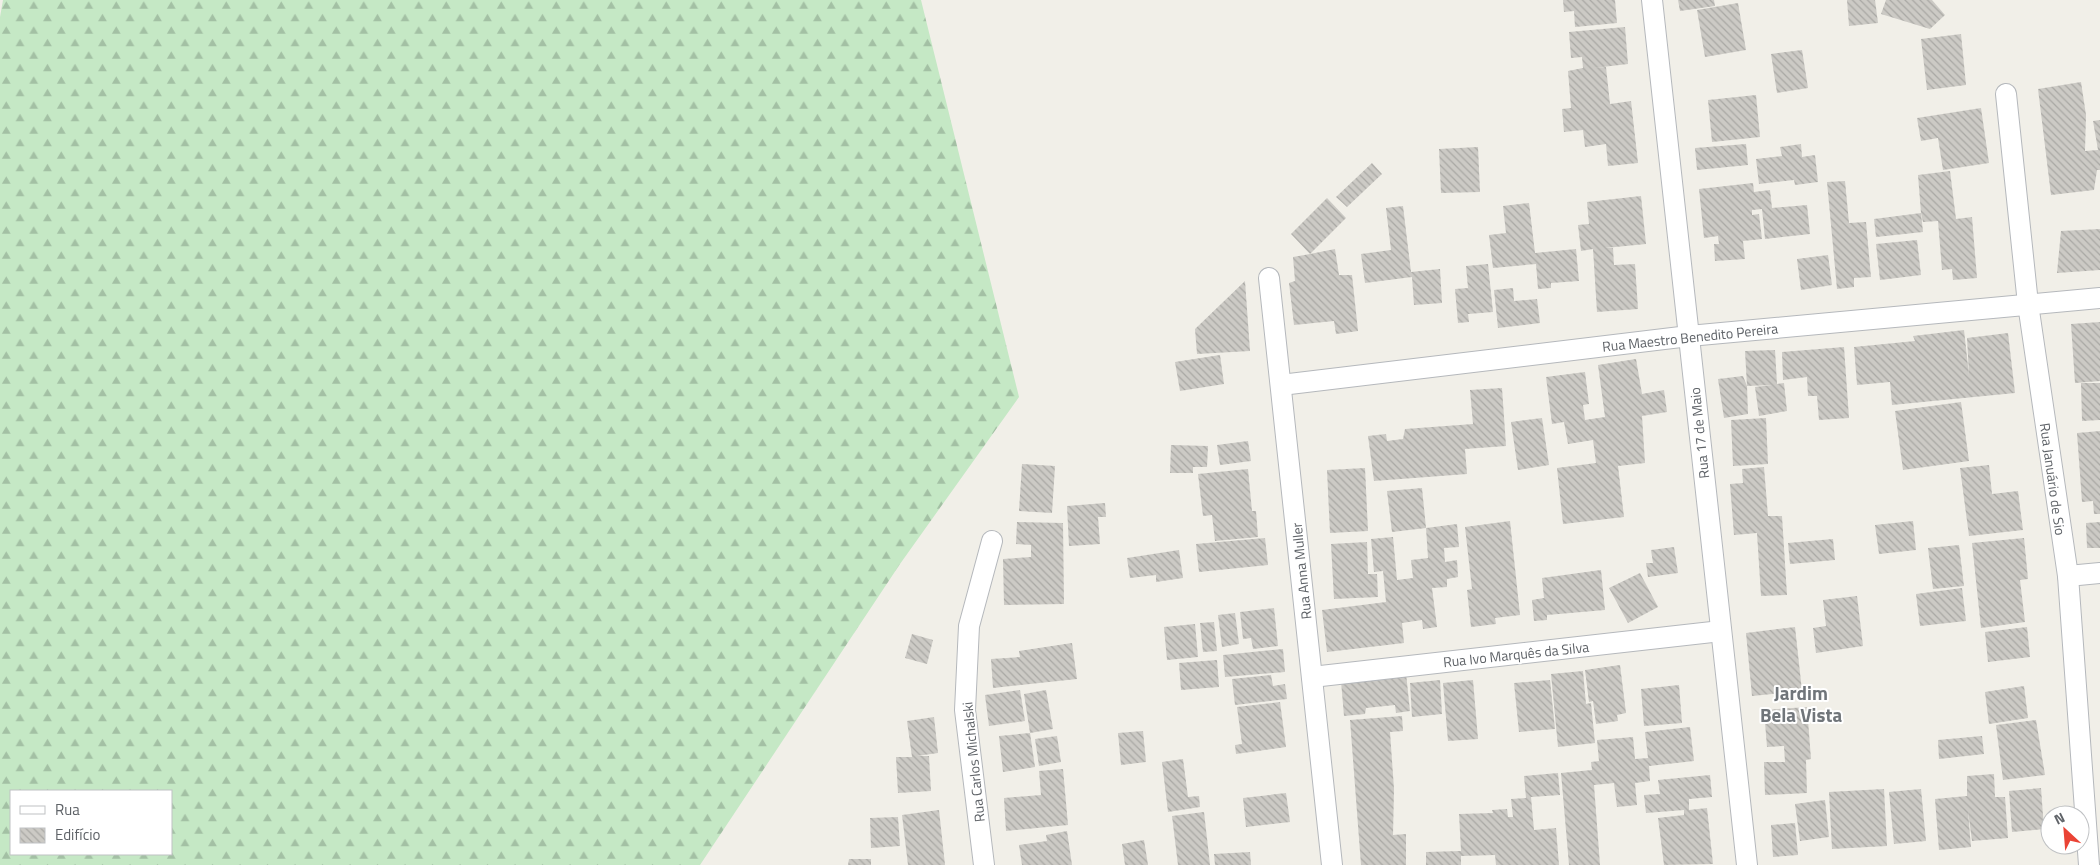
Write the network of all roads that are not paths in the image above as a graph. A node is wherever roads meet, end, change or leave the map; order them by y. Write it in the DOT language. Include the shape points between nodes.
graph roads {
  1 [pos="1652,0"];
  2 [pos="2006,94"];
  3 [pos="1269,278"];
  4 [pos="2100,298"];
  5 [pos="2028,304"];
  6 [pos="1689,336"];
  7 [pos="1281,385"];
  8 [pos="992,541"];
  9 [pos="2100,573"];
  10 [pos="2068,576"];
  11 [pos="1721,631"];
  12 [pos="1312,677"];
  13 [pos="984,865"];
  14 [pos="1332,865"];
  15 [pos="1747,865"];
  16 [pos="2089,865"];
  1 -- 6 [label="street, Rua 17 de Maio"];
  2 -- 5 [label="street, Rua Januário de Sio"];
  3 -- 7 [label="street, Rua Anna Muller"];
  4 -- 5 [label="street, Rua Maestro Benedito Pereira"];
  5 -- 6 [label="street, Rua Maestro Benedito Pereira"];
  5 -- 10 [label="street, Rua Januário de Sio"];
  6 -- 7 [label="street, Rua Maestro Benedito Pereira"];
  6 -- 11 [label="street, Rua 17 de Maio"];
  7 -- 12 [label="street, Rua Anna Muller"];
  8 -- 13 [label="street, Rua Carlos Michalski" via="969,626 965,710"];
  9 -- 10 [label="street"];
  10 -- 16 [label="street, Rua Januário de Sio"];
  11 -- 12 [label="street, Rua Ivo Marquês da Silva"];
  11 -- 15 [label="street, Rua 17 de Maio"];
  12 -- 14 [label="street, Rua Anna Muller"];
}
